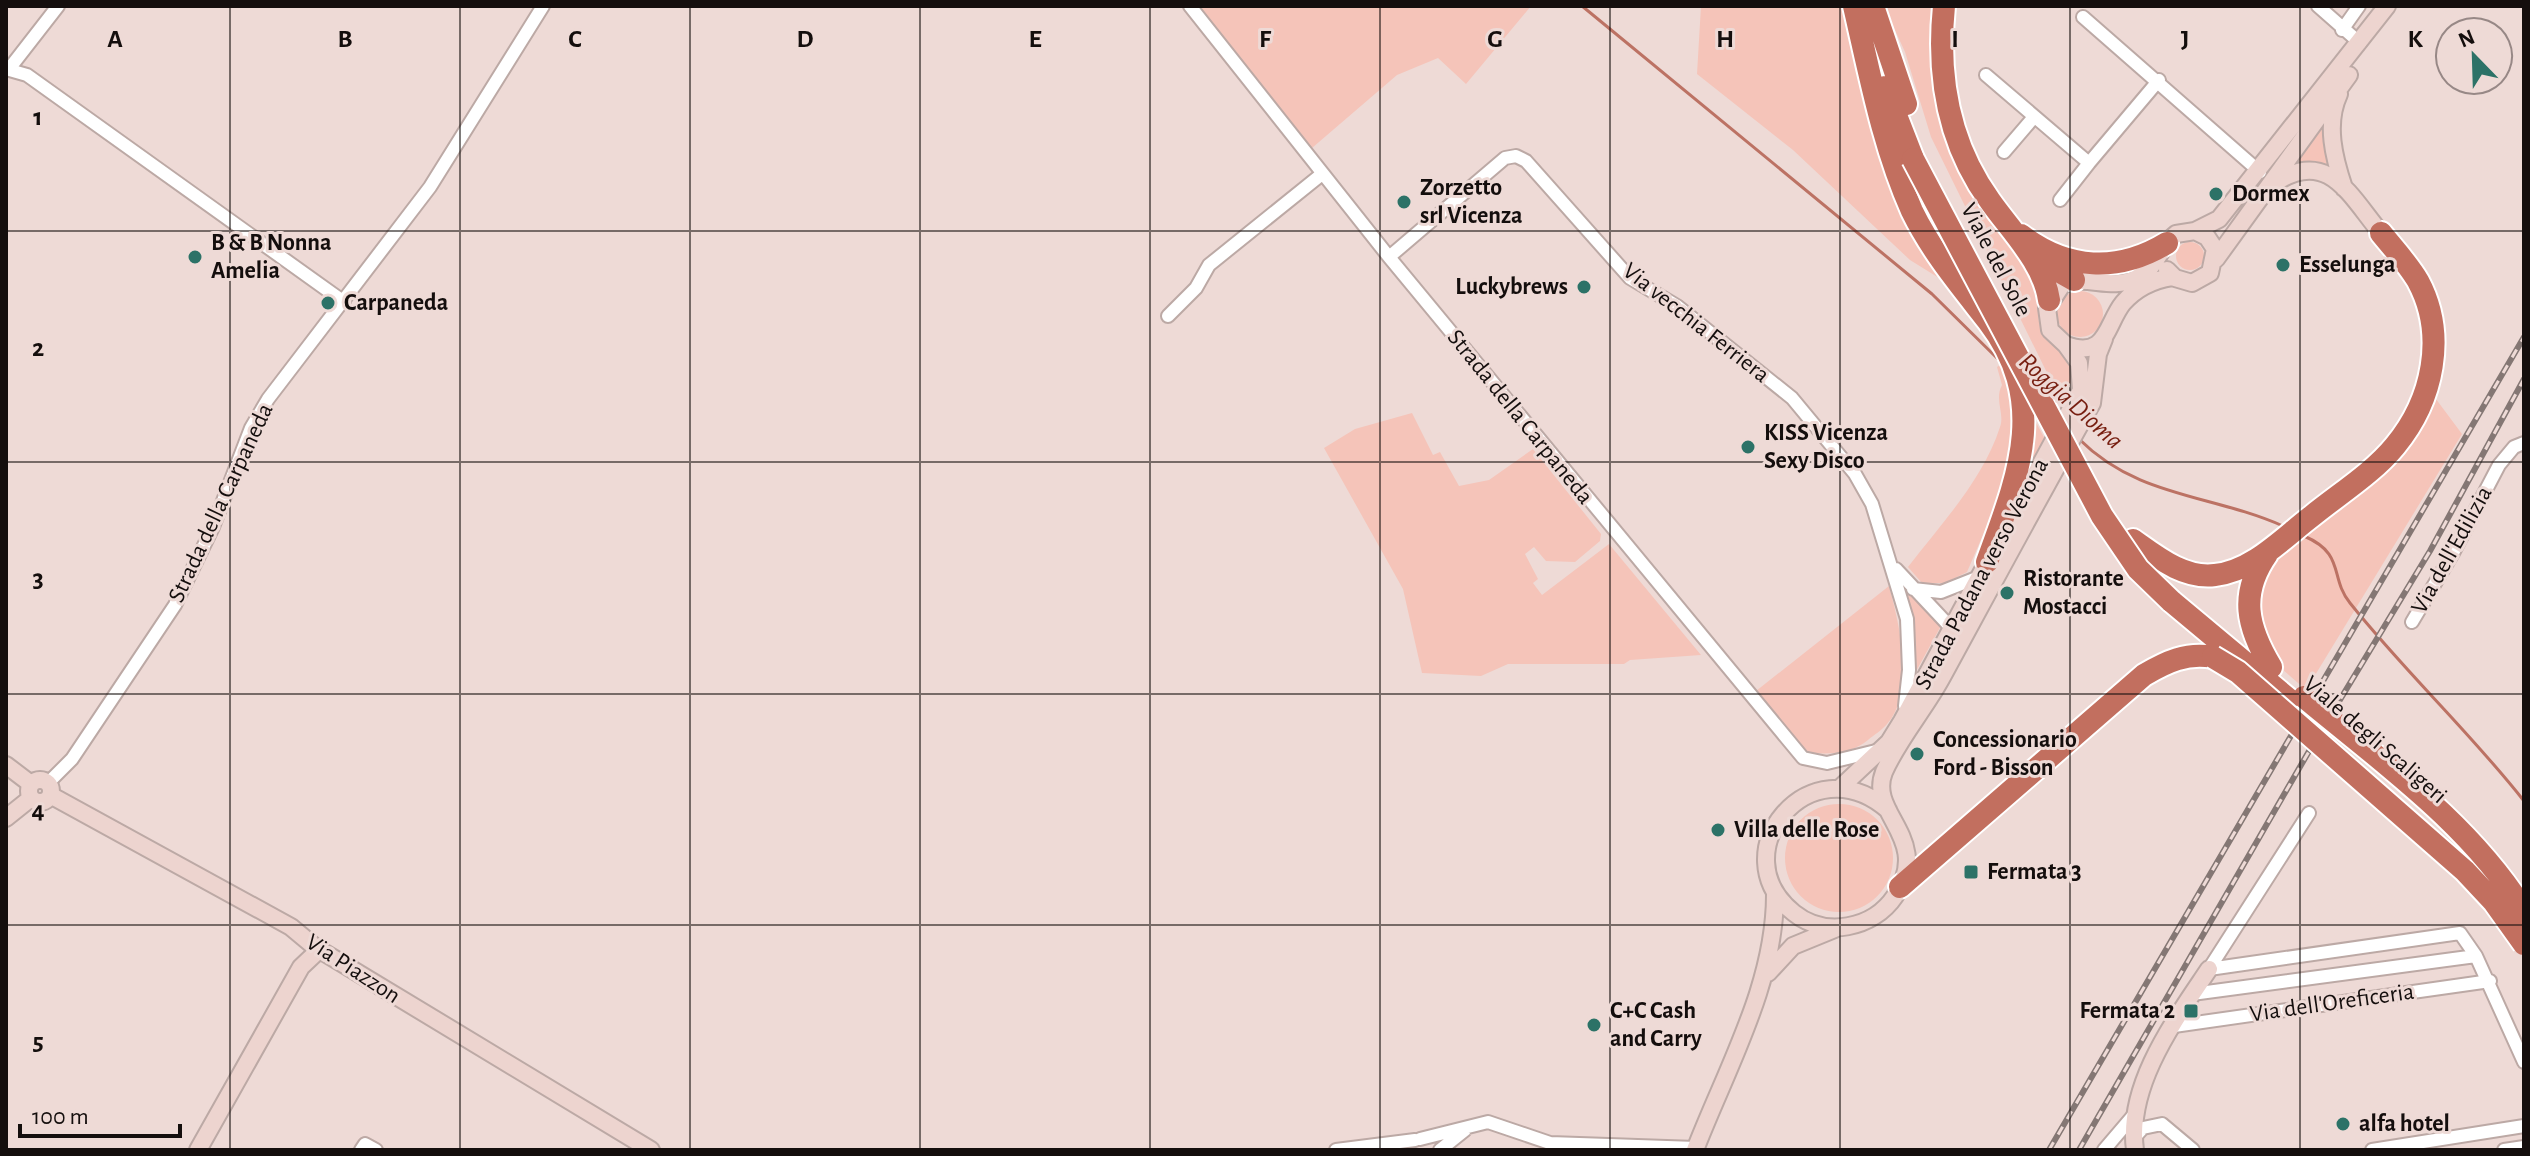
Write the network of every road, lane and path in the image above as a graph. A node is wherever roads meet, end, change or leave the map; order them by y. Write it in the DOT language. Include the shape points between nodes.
graph roads {
  1 [pos="58,6"];
  2 [pos="543,6"];
  3 [pos="1190,6"];
  4 [pos="1856,6"];
  5 [pos="1873,6"];
  6 [pos="1944,6"];
  7 [pos="2318,6"];
  8 [pos="2359,6"];
  9 [pos="2387,6"];
  10 [pos="2400,6"];
  11 [pos="2083,17"];
  12 [pos="2342,30"];
  13 [pos="2360,43"];
  14 [pos="8,69"];
  15 [pos="1986,75"];
  16 [pos="2159,80"];
  17 [pos="2346,80"];
  18 [pos="2034,117"];
  19 [pos="2004,152"];
  20 [pos="1919,156"];
  21 [pos="2089,163"];
  22 [pos="2260,172"];
  23 [pos="1322,174"];
  24 [pos="2264,190"];
  25 [pos="2345,190"];
  26 [pos="2060,200"];
  27 [pos="2015,230"];
  28 [pos="2195,231"];
  29 [pos="2381,233"];
  30 [pos="2166,248"];
  31 [pos="1389,257"];
  32 [pos="2216,259"];
  33 [pos="2172,277"];
  34 [pos="2074,280"];
  35 [pos="2098,285"];
  36 [pos="2049,300"];
  37 [pos="344,302"];
  38 [pos="1168,316"];
  39 [pos="2115,316"];
  40 [pos="2104,339"];
  41 [pos="2066,345"];
  42 [pos="2068,431"];
  43 [pos="2524,443"];
  44 [pos="2133,540"];
  45 [pos="2269,551"];
  46 [pos="1889,561"];
  47 [pos="1983,569"];
  48 [pos="1913,589"];
  49 [pos="2177,597"];
  50 [pos="2412,622"];
  51 [pos="1953,626"];
  52 [pos="1958,648"];
  53 [pos="2271,667"];
  54 [pos="1902,721"];
  55 [pos="1883,748"];
  56 [pos="6,765"];
  57 [pos="1840,788"];
  58 [pos="50,790"];
  59 [pos="31,791"];
  60 [pos="1888,810"];
  61 [pos="2309,813"];
  62 [pos="6,818"];
  63 [pos="1900,887"];
  64 [pos="1775,890"];
  65 [pos="2524,911"];
  66 [pos="291,927"];
  67 [pos="1839,927"];
  68 [pos="2524,937"];
  69 [pos="2524,944"];
  70 [pos="319,950"];
  71 [pos="2476,956"];
  72 [pos="301,967"];
  73 [pos="2209,969"];
  74 [pos="1764,978"];
  75 [pos="2490,981"];
  76 [pos="2192,994"];
  77 [pos="2174,1026"];
  78 [pos="2524,1062"];
  79 [pos="2138,1099"];
  80 [pos="2133,1116"];
  81 [pos="1475,1124"];
  82 [pos="2162,1124"];
  83 [pos="2524,1126"];
  84 [pos="1417,1140"];
  85 [pos="2135,1144"];
  86 [pos="2524,1147"];
  87 [pos="1374,1149"];
  88 [pos="1695,1149"];
  89 [pos="198,1150"];
  90 [pos="361,1150"];
  91 [pos="376,1150"];
  92 [pos="651,1150"];
  93 [pos="1336,1150"];
  94 [pos="1405,1150"];
  95 [pos="1438,1150"];
  96 [pos="2104,1150"];
  97 [pos="2193,1150"];
  98 [pos="2372,1150"];
  99 [pos="2378,1150"];
  100 [pos="2504,1150"];
  1 -- 14 [label="street"];
  2 -- 37 [label="street, Strada della Carpaneda" via="430,187"];
  3 -- 23 [label="street, Strada della Carpaneda"];
  4 -- 20 [label="highway, Viale del Sole"];
  4 -- 47 [label="highway" via="1881,125 1912,210 1933,250 1989,323 2020,389 2025,433 2019,475"];
  5 -- 20 [label="highway, Viale del Sole"];
  6 -- 27 [label="highway" via="1941,59 1950,120 1975,177"];
  7 -- 12 [label="street"];
  8 -- 12 [label="street"];
  9 -- 13 [label="main road"];
  10 -- 17 [label="main road"];
  11 -- 16 [label="street"];
  12 -- 13 [label="street"];
  13 -- 22 [label="main road"];
  14 -- 37 [label="street" via="27,75"];
  15 -- 18 [label="street"];
  16 -- 21 [label="street"];
  16 -- 22 [label="street"];
  17 -- 24 [label="main road"];
  17 -- 25 [label="main road" via="2334,104 2332,132"];
  18 -- 19 [label="street"];
  18 -- 21 [label="street"];
  20 -- 44 [label="highway, Viale del Sole"];
  20 -- 49 [label="highway, Viale del Sole, bridge" via="2102,516 2138,569"];
  21 -- 26 [label="street"];
  22 -- 28 [label="main road" via="2219,219"];
  23 -- 31 [label="street, Strada della Carpaneda"];
  23 -- 38 [label="street" via="1209,265 1196,288"];
  24 -- 25 [label="main road" via="2291,172 2308,168 2323,171"];
  24 -- 32 [label="main road"];
  25 -- 29 [label="main road"];
  27 -- 30 [label="highway" via="2047,253 2092,265"];
  27 -- 34 [label="highway" via="2051,267"];
  27 -- 36 [label="highway" via="2042,275"];
  28 -- 30 [label="main road" via="2176,234"];
  28 -- 32 [label="main road" via="2211,241"];
  29 -- 45 [label="highway" via="2418,281 2427,303 2434,339 2431,376 2420,410 2394,447"];
  30 -- 33 [label="main road" via="2165,266"];
  30 -- 35 [label="main road" via="2135,279"];
  31 -- 46 [label="street, Via vecchia Ferriera" via="1505,158 1526,161 1630,278 1677,306 1792,398 1855,474 1872,504"];
  31 -- 55 [label="street, Strada della Carpaneda" via="1803,758 1827,763"];
  32 -- 33 [label="main road" via="2201,280"];
  33 -- 39 [label="main road" via="2139,289"];
  34 -- 35 [label="main road"];
  34 -- 36 [label="main road"];
  35 -- 39 [label="main road" via="2112,301"];
  36 -- 41 [label="main road" via="2050,330"];
  37 -- 58 [label="street, Strada della Carpaneda" via="259,413 213,527 156,636"];
  39 -- 40 [label="main road"];
  40 -- 41 [label="main road" via="2086,348"];
  40 -- 42 [label="main road, Strada Padana verso Verona" via="2094,399"];
  41 -- 42 [label="main road, Strada Padana verso Verona" via="2079,363 2081,380"];
  42 -- 47 [label="main road, Strada Padana verso Verona"];
  42 -- 52 [label="main road, Strada Padana verso Verona"];
  43 -- 50 [label="street, Via dell'Edilizia" via="2499,465"];
  44 -- 45 [label="highway" via="2197,576 2232,572"];
  44 -- 49 [label="highway, Viale del Sole"];
  45 -- 53 [label="highway" via="2251,579 2249,612"];
  46 -- 48 [label="street, Via vecchia Ferriera"];
  46 -- 54 [label="street, Via vecchia Ferriera" via="1908,636"];
  47 -- 48 [label="street" via="1941,592"];
  47 -- 51 [label="main road, Strada Padana verso Verona"];
  48 -- 51 [label="street, Via vecchia Ferriera"];
  49 -- 53 [label="highway, Viale degli Scaligeri"];
  49 -- 68 [label="highway, Viale degli Scaligeri, bridge" via="2439,830 2473,865"];
  51 -- 52 [label="street"];
  51 -- 54 [label="main road, Strada Padana verso Verona"];
  52 -- 60 [label="main road, Strada Padana verso Verona" via="1884,772 1881,799"];
  53 -- 65 [label="highway, Viale degli Scaligeri, bridge" via="2448,819 2480,851"];
  54 -- 55 [label="main road, Strada Padana verso Verona"];
  55 -- 57 [label="main road, Strada Padana verso Verona"];
  56 -- 59 [label="main road"];
  57 -- 60 [label="main road" via="1866,794"];
  57 -- 64 [label="main road, Strada Padana verso Verona" via="1798,799 1778,820 1767,863"];
  58 -- 59 [label="main road" via="38,801"];
  58 -- 66 [label="main road, Via Piazzon"];
  59 -- 62 [label="main road"];
  60 -- 63 [label="main road, Strada Padana verso Verona" via="1900,827 1906,851"];
  61 -- 73 [label="street"];
  63 -- 67 [label="main road" via="1875,916"];
  63 -- 69 [label="highway, bridge" via="2144,675 2200,654 2238,672 2465,871"];
  64 -- 67 [label="main road" via="1808,922"];
  64 -- 74 [label="main road, Strada Padana verso Verona" via="1775,924"];
  66 -- 70 [label="main road, Via Piazzon"];
  66 -- 72 [label="main road"];
  67 -- 74 [label="main road" via="1793,946"];
  70 -- 72 [label="main road"];
  70 -- 92 [label="main road, Via Piazzon"];
  71 -- 73 [label="street" via="2460,933"];
  71 -- 75 [label="street"];
  71 -- 76 [label="street, Via dell'Oreficeria"];
  72 -- 89 [label="main road"];
  73 -- 76 [label="main road"];
  74 -- 88 [label="main road"];
  75 -- 77 [label="street, Via dell'Oreficeria"];
  75 -- 78 [label="street"];
  76 -- 77 [label="main road"];
  77 -- 79 [label="main road"];
  79 -- 80 [label="main road"];
  79 -- 82 [label="street"];
  80 -- 85 [label="main road"];
  80 -- 96 [label="street"];
  81 -- 84 [label="street"];
  81 -- 88 [label="street" via="1502,1124 1550,1143"];
  81 -- 95 [label="street"];
  82 -- 85 [label="street" via="2143,1128"];
  82 -- 97 [label="street"];
  83 -- 99 [label="street"];
  84 -- 87 [label="street"];
  84 -- 94 [label="street"];
  84 -- 95 [label="street"];
  86 -- 100 [label="street"];
  87 -- 93 [label="street"];
  90 -- 91 [label="street" via="365,1144"];
  98 -- 99 [label="street"];
}
